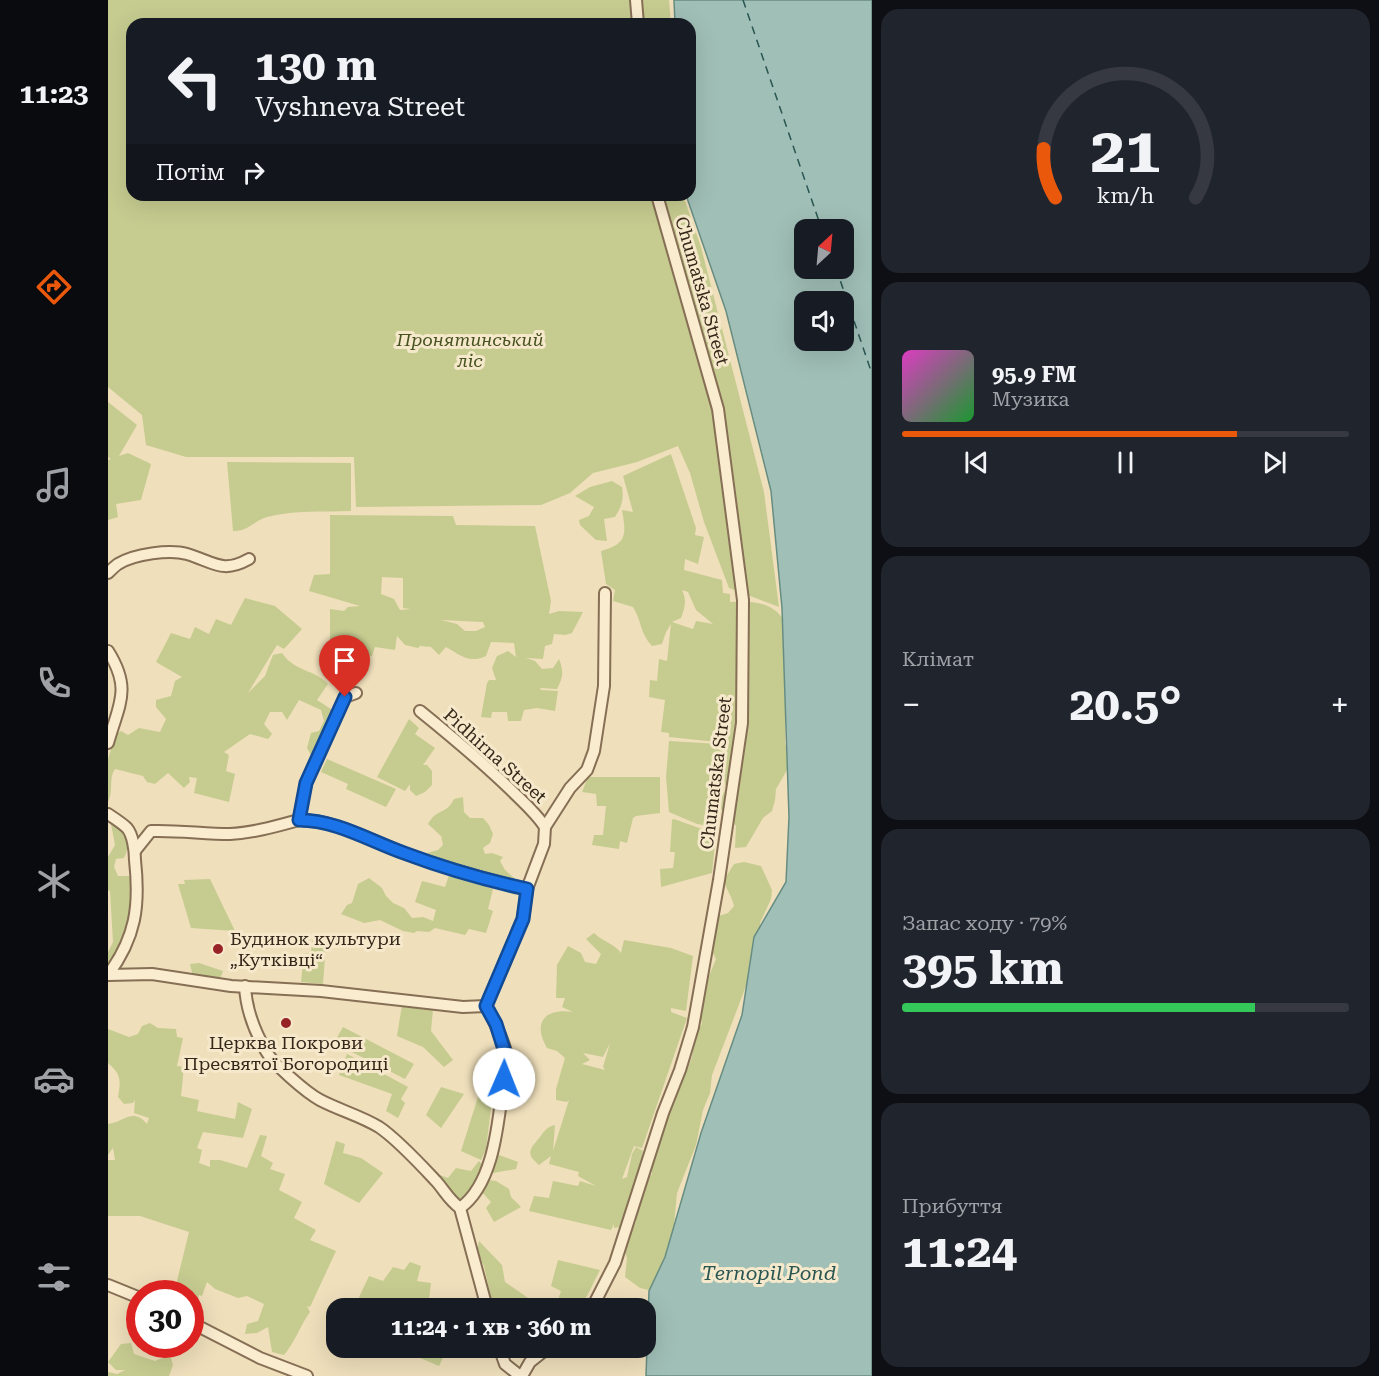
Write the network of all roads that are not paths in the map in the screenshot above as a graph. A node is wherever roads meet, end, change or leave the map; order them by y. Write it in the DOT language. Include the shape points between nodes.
graph roads {
  1 [pos="636,0"];
  2 [pos="638,18"];
  3 [pos="659,201"];
  4 [pos="249,559"];
  5 [pos="108,573"];
  6 [pos="605,593"];
  7 [pos="108,651"];
  8 [pos="356,693"];
  9 [pos="420,711"];
  10 [pos="108,743"];
  11 [pos="108,814"];
  12 [pos="299,820"];
  13 [pos="545,827"];
  14 [pos="135,851"];
  15 [pos="527,889"];
  16 [pos="108,975"];
  17 [pos="245,986"];
  18 [pos="486,1006"];
  19 [pos="460,1208"];
  20 [pos="108,1285"];
  21 [pos="126,1292"];
  22 [pos="484,1298"];
  23 [pos="597,1298"];
  24 [pos="204,1329"];
  25 [pos="503,1358"];
  26 [pos="535,1358"];
  27 [pos="307,1376"];
  28 [pos="521,1376"];
  1 -- 2 [label="street"];
  3 -- 23 [label="street, Chumatska Street" via="718,409 743,600 742,723 693,1027 615,1263"];
  4 -- 5 [label="street" via="226,567 184,553 160,552 135,556"];
  6 -- 13 [label="street, Pidhirna Street" via="604,686 594,751 587,770 570,788"];
  7 -- 10 [label="street" via="123,690"];
  8 -- 12 [label="street" via="345,697 306,783"];
  9 -- 13 [label="street, Pidhirna Street" via="502,782"];
  11 -- 14 [label="street" via="128,829"];
  12 -- 14 [label="street" via="233,834 151,831"];
  12 -- 15 [label="street" via="315,820 445,868"];
  13 -- 15 [label="street, Pidhirna Street" via="544,844"];
  14 -- 16 [label="street" via="136,917 130,938"];
  15 -- 18 [label="street, Pidhirna Street" via="523,919"];
  16 -- 17 [label="street" via="152,974"];
  17 -- 18 [label="street"];
  17 -- 19 [label="street" via="267,1053 319,1100 379,1128"];
  18 -- 19 [label="street" via="508,1062 497,1137 484,1175 469,1201"];
  19 -- 22 [label="street"];
  20 -- 21 [label="street"];
  24 -- 27 [label="street" via="260,1358"];
  25 -- 28 [label="street"];
  26 -- 28 [label="street"];
}
